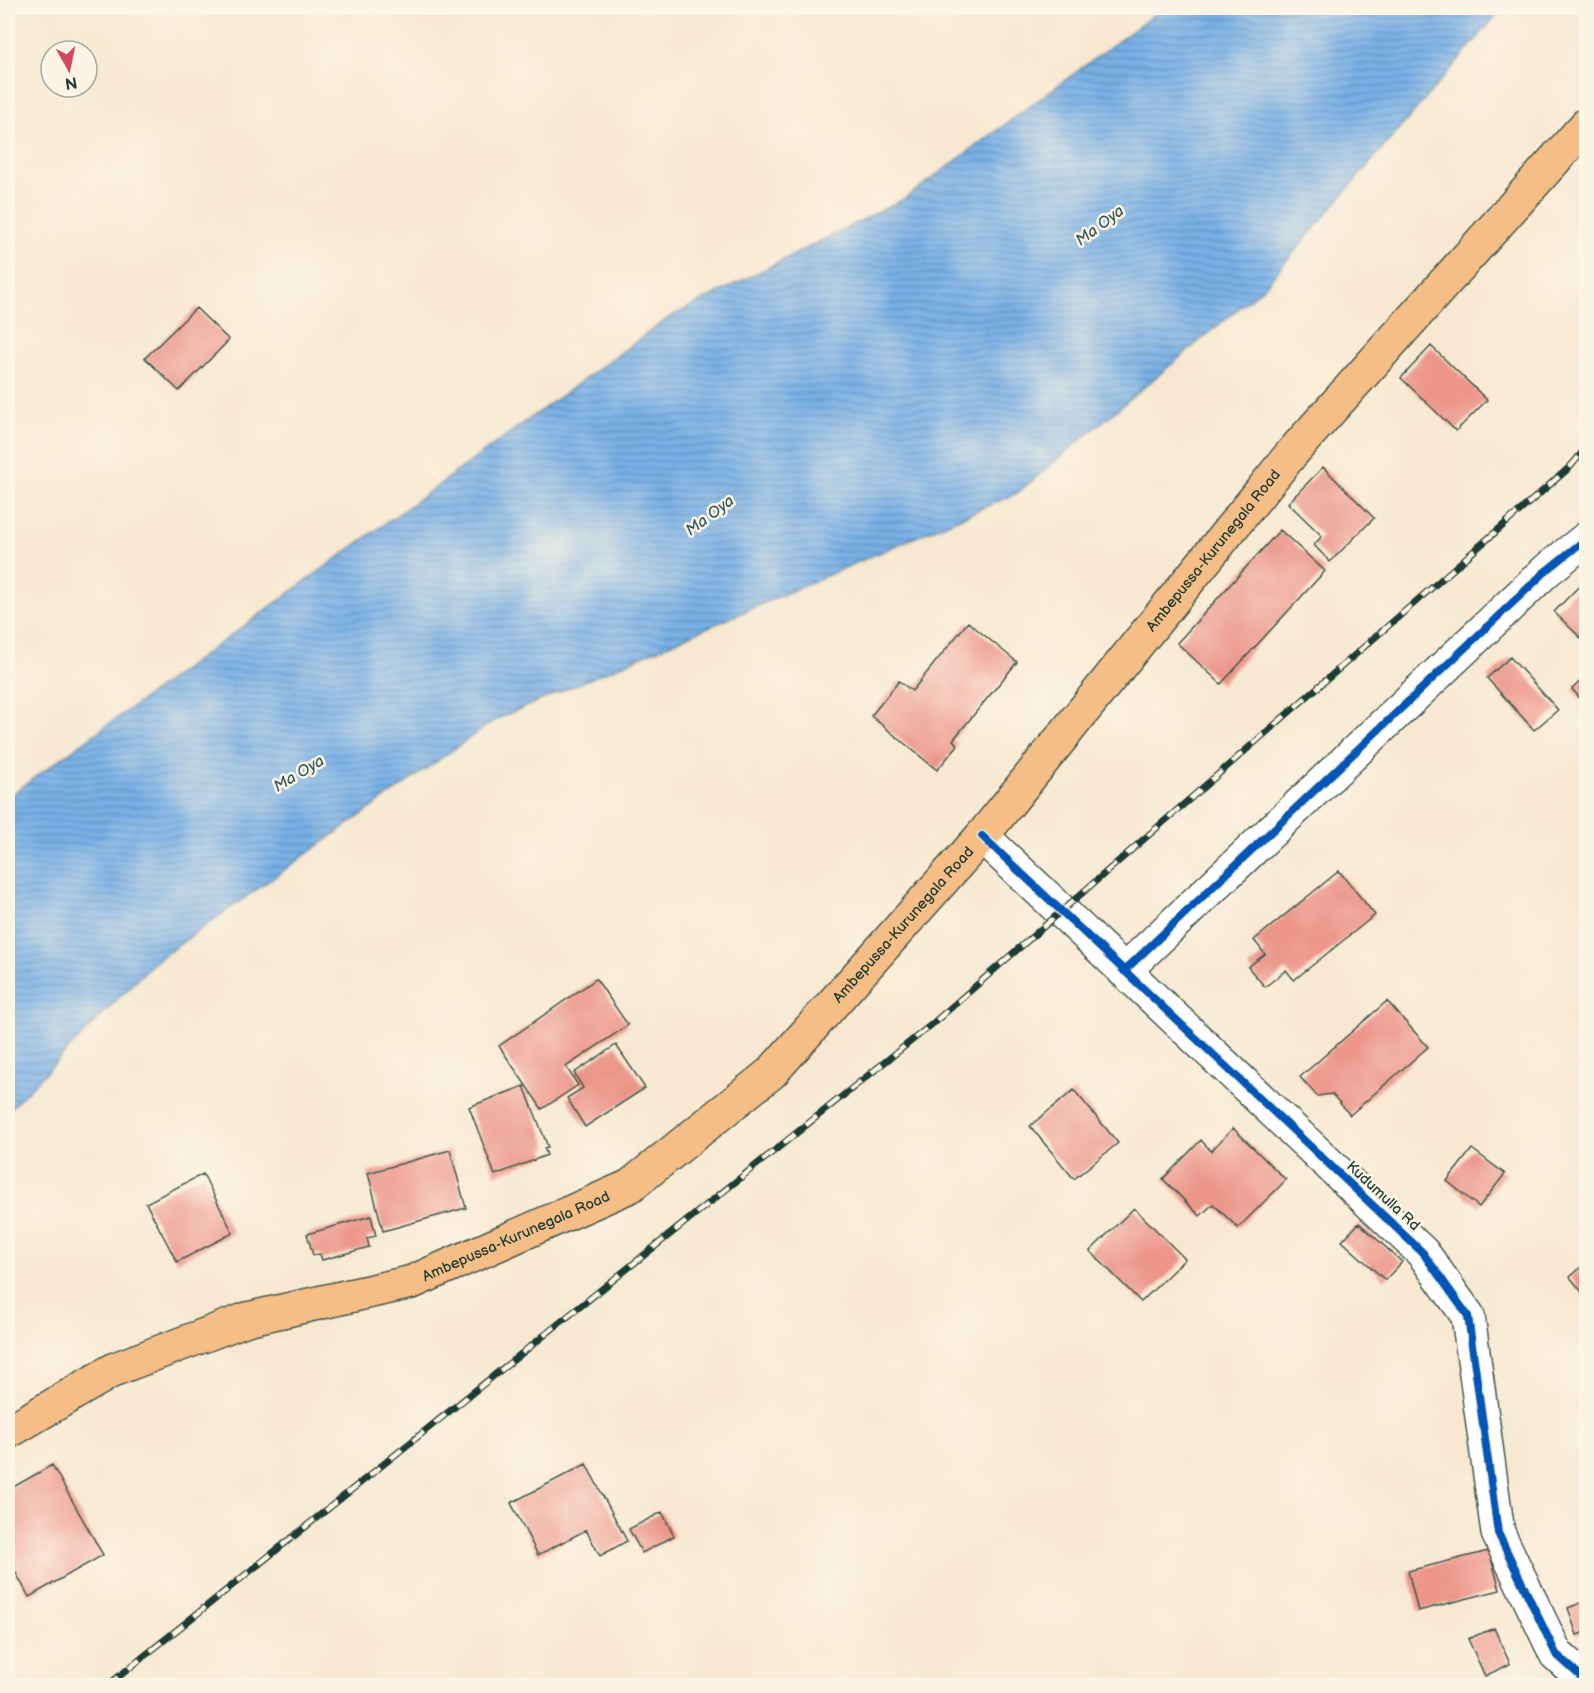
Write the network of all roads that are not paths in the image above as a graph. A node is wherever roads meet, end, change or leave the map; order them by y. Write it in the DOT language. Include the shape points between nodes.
graph roads {
  1 [pos="1587,125"];
  2 [pos="1587,539"];
  3 [pos="982,836"];
  4 [pos="1124,971"];
  5 [pos="8,1432"];
  6 [pos="1587,1681"];
  1 -- 3 [label="highway, Ambepussa-Kurunegala Road" via="1292,453"];
  2 -- 4 [label="street" via="1538,579"];
  3 -- 4 [label="street, Kudumulla Rd"];
  3 -- 5 [label="highway, Ambepussa-Kurunegala Road" via="771,1073 630,1186 412,1282 247,1319 115,1369"];
  4 -- 6 [label="street, Kudumulla Rd" via="1424,1253 1468,1316 1498,1533 1556,1654"];
}
